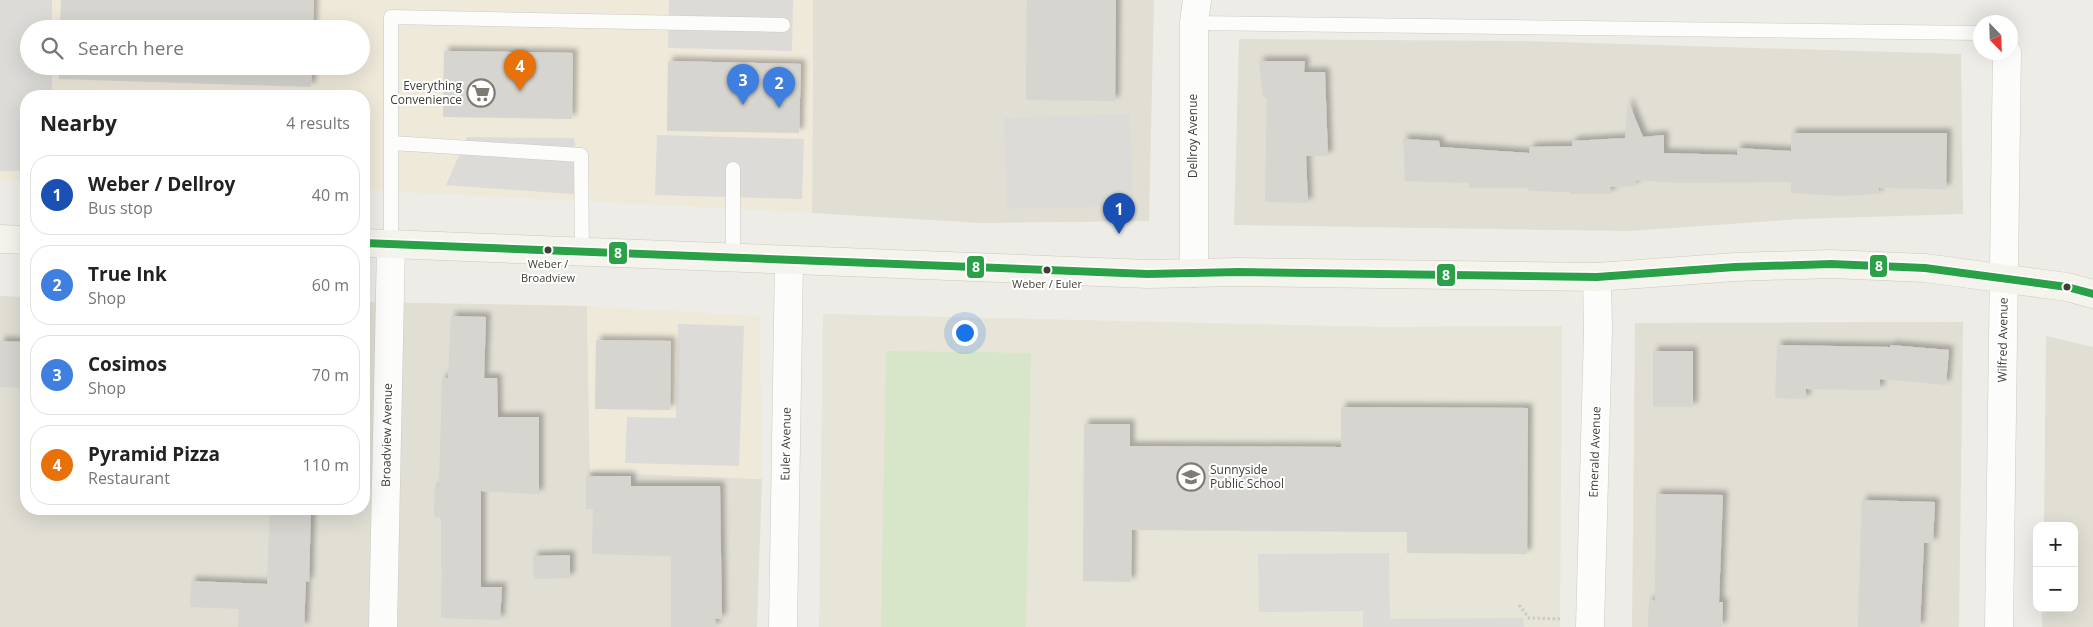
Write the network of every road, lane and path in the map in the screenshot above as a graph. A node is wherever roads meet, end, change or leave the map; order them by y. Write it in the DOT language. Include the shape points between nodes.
graph roads {
  1 [pos="1195,12"];
  2 [pos="783,25"];
  3 [pos="1973,33"];
  4 [pos="2007,60"];
  5 [pos="392,142"];
  6 [pos="733,169"];
  7 [pos="0,239"];
  8 [pos="20,240"];
  9 [pos="370,243"];
  10 [pos="391,244"];
  11 [pos="582,251"];
  12 [pos="732,258"];
  13 [pos="790,260"];
  14 [pos="1194,273"];
  15 [pos="1597,277"];
  16 [pos="2004,279"];
  17 [pos="2093,294"];
  18 [pos="1519,605"];
  19 [pos="1590,623"];
  20 [pos="383,627"];
  21 [pos="783,627"];
  22 [pos="1999,627"];
  1 -- 3 [label="lane"];
  1 -- 14 [label="street, Dellroy Avenue"];
  2 -- 5 [label="lane" via="391,17"];
  4 -- 16 [label="street, Wilfred Avenue"];
  5 -- 10 [label="lane"];
  5 -- 11 [label="lane" via="581,155"];
  6 -- 12 [label="lane"];
  7 -- 8 [label="main road"];
  9 -- 10 [label="main road"];
  10 -- 11 [label="main road"];
  10 -- 20 [label="street, Broadview Avenue"];
  11 -- 12 [label="main road"];
  12 -- 13 [label="main road"];
  13 -- 14 [label="main road"];
  13 -- 21 [label="street, Euler Avenue"];
  14 -- 15 [label="main road"];
  15 -- 16 [label="main road" via="1831,264 1925,268"];
  15 -- 19 [label="street, Emerald Avenue"];
  16 -- 17 [label="main road" via="2067,287"];
  16 -- 22 [label="street, Wilfred Avenue"];
  18 -- 19 [label="path" via="1528,618"];
}
